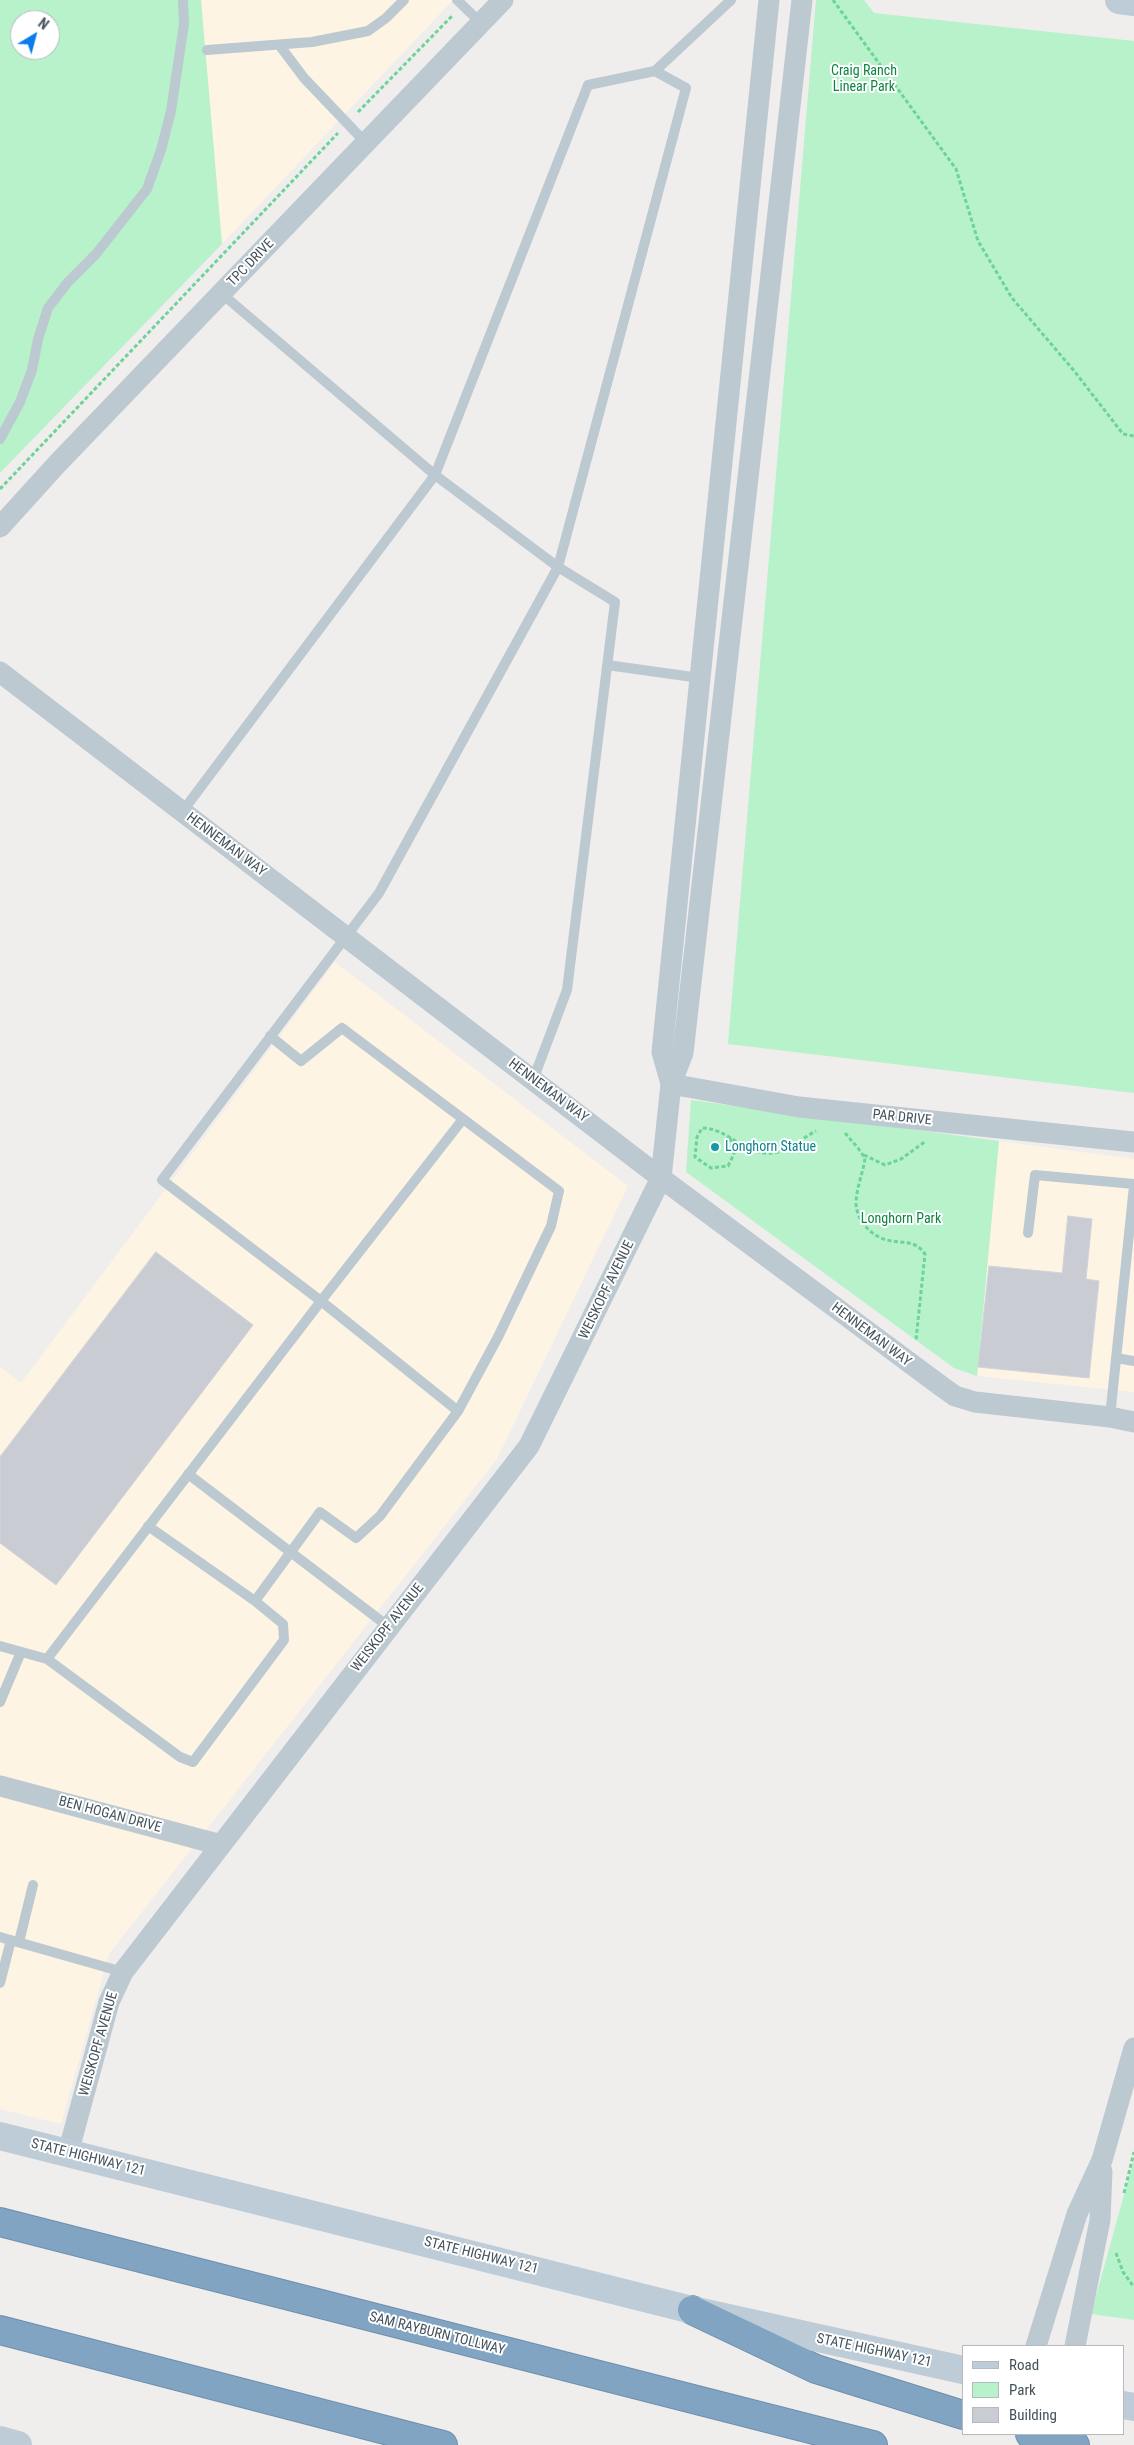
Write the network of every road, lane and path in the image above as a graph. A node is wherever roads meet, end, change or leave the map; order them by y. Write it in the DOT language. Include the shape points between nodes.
graph roads {
  1 [pos="183,0"];
  2 [pos="404,0"];
  3 [pos="503,0"];
  4 [pos="731,0"];
  5 [pos="769,0"];
  6 [pos="802,0"];
  7 [pos="833,0"];
  8 [pos="1119,0"];
  9 [pos="1134,2"];
  10 [pos="459,3"];
  11 [pos="481,23"];
  12 [pos="280,46"];
  13 [pos="207,50"];
  14 [pos="655,70"];
  15 [pos="347,124"];
  16 [pos="366,142"];
  17 [pos="221,294"];
  18 [pos="1134,436"];
  19 [pos="0,439"];
  20 [pos="435,475"];
  21 [pos="0,489"];
  22 [pos="0,527"];
  23 [pos="558,567"];
  24 [pos="607,665"];
  25 [pos="0,672"];
  26 [pos="700,678"];
  27 [pos="182,812"];
  28 [pos="345,936"];
  29 [pos="270,1036"];
  30 [pos="533,1080"];
  31 [pos="671,1084"];
  32 [pos="463,1119"];
  33 [pos="821,1128"];
  34 [pos="841,1132"];
  35 [pos="730,1138"];
  36 [pos="930,1138"];
  37 [pos="1134,1142"];
  38 [pos="861,1153"];
  39 [pos="661,1178"];
  40 [pos="1134,1185"];
  41 [pos="1028,1233"];
  42 [pos="321,1301"];
  43 [pos="916,1340"];
  44 [pos="1116,1358"];
  45 [pos="1134,1361"];
  46 [pos="458,1411"];
  47 [pos="1110,1417"];
  48 [pos="1134,1422"];
  49 [pos="188,1474"];
  50 [pos="148,1526"];
  51 [pos="291,1553"];
  52 [pos="255,1601"];
  53 [pos="388,1628"];
  54 [pos="0,1646"];
  55 [pos="21,1652"];
  56 [pos="46,1659"];
  57 [pos="0,1702"];
  58 [pos="0,1786"];
  59 [pos="220,1845"];
  60 [pos="33,1885"];
  61 [pos="0,1937"];
  62 [pos="15,1941"];
  63 [pos="123,1972"];
  64 [pos="0,1983"];
  65 [pos="1134,2048"];
  66 [pos="0,2136"];
  67 [pos="68,2153"];
  68 [pos="1102,2160"];
  69 [pos="0,2222"];
  70 [pos="692,2310"];
  71 [pos="0,2330"];
  72 [pos="1036,2345"];
  73 [pos="1076,2345"];
  74 [pos="962,2370"];
  75 [pos="962,2415"];
  76 [pos="1034,2435"];
  77 [pos="0,2440"];
  78 [pos="18,2445"];
  79 [pos="444,2445"];
  80 [pos="873,2445"];
  81 [pos="1075,2445"];
  1 -- 19 [label="lane" via="183,32 171,111 146,189 113,234 48,308 32,370 20,402"];
  2 -- 12 [label="lane" via="368,31"];
  3 -- 11 [label="street, TPC DRIVE"];
  4 -- 14 [label="lane"];
  5 -- 26 [label="street"];
  6 -- 31 [label="street" via="683,1053"];
  7 -- 18 [label="path" via="956,169 978,241 1012,298 1123,434"];
  8 -- 9 [label="main road"];
  10 -- 11 [label="lane"];
  10 -- 15 [label="path"];
  11 -- 16 [label="street, TPC DRIVE"];
  12 -- 13 [label="lane"];
  12 -- 15 [label="lane" via="304,78"];
  14 -- 20 [label="lane" via="588,85"];
  14 -- 23 [label="lane" via="686,88"];
  15 -- 16 [label="lane"];
  15 -- 21 [label="path"];
  16 -- 17 [label="street, TPC DRIVE"];
  17 -- 20 [label="lane"];
  17 -- 22 [label="street, TPC DRIVE"];
  20 -- 23 [label="lane"];
  20 -- 27 [label="lane"];
  23 -- 24 [label="lane" via="614,602"];
  23 -- 28 [label="lane" via="379,893"];
  24 -- 26 [label="lane"];
  24 -- 30 [label="lane" via="567,990"];
  25 -- 27 [label="street, HENNEMAN WAY"];
  26 -- 31 [label="street" via="662,1052"];
  27 -- 28 [label="street, HENNEMAN WAY"];
  28 -- 29 [label="lane"];
  28 -- 30 [label="street, HENNEMAN WAY"];
  29 -- 32 [label="lane" via="301,1061 342,1028"];
  29 -- 42 [label="lane" via="162,1180"];
  30 -- 39 [label="street, HENNEMAN WAY"];
  31 -- 37 [label="street, PAR DRIVE" via="799,1107"];
  31 -- 39 [label="street, WEISKOPF AVENUE"];
  32 -- 42 [label="lane"];
  32 -- 46 [label="lane" via="559,1191 551,1226 498,1337"];
  33 -- 35 [label="path" via="779,1152 763,1154"];
  34 -- 38 [label="path" via="847,1134"];
  35 -- 35 [label="path" via="713,1128 702,1128 697,1136 695,1158 711,1168 728,1166 734,1154"];
  36 -- 38 [label="path" via="901,1159 885,1164"];
  38 -- 43 [label="path" via="865,1158 857,1196 858,1217 878,1236 911,1242 925,1254"];
  39 -- 47 [label="street, HENNEMAN WAY" via="956,1396 975,1402"];
  39 -- 53 [label="street, WEISKOPF AVENUE" via="529,1446"];
  40 -- 41 [label="lane" via="1035,1176"];
  40 -- 44 [label="lane"];
  42 -- 46 [label="lane"];
  42 -- 49 [label="lane"];
  44 -- 45 [label="lane"];
  44 -- 47 [label="lane"];
  46 -- 51 [label="lane" via="380,1516 356,1538 320,1512"];
  47 -- 48 [label="street, HENNEMAN WAY"];
  49 -- 50 [label="lane"];
  49 -- 51 [label="lane"];
  50 -- 52 [label="lane"];
  50 -- 56 [label="lane"];
  51 -- 52 [label="lane"];
  51 -- 53 [label="lane"];
  52 -- 56 [label="lane" via="283,1624 284,1640 193,1762 180,1757"];
  53 -- 59 [label="street, WEISKOPF AVENUE"];
  54 -- 55 [label="lane"];
  55 -- 56 [label="lane"];
  55 -- 57 [label="lane"];
  58 -- 59 [label="street, BEN HOGAN DRIVE"];
  59 -- 63 [label="street, WEISKOPF AVENUE"];
  60 -- 62 [label="lane"];
  61 -- 62 [label="lane"];
  62 -- 63 [label="lane"];
  62 -- 64 [label="lane"];
  63 -- 67 [label="street, WEISKOPF AVENUE" via="109,2002"];
  65 -- 68 [label="street"];
  66 -- 67 [label="main road, STATE HIGHWAY 121"];
  67 -- 70 [label="main road, STATE HIGHWAY 121"];
  68 -- 72 [label="street" via="1077,2214"];
  68 -- 73 [label="street" via="1100,2220"];
  69 -- 80 [label="highway, SAM RAYBURN TOLLWAY"];
  70 -- 74 [label="main road, STATE HIGHWAY 121"];
  70 -- 75 [label="highway" via="816,2369"];
  71 -- 79 [label="highway"];
  76 -- 81 [label="highway"];
  77 -- 78 [label="main road"];
}
